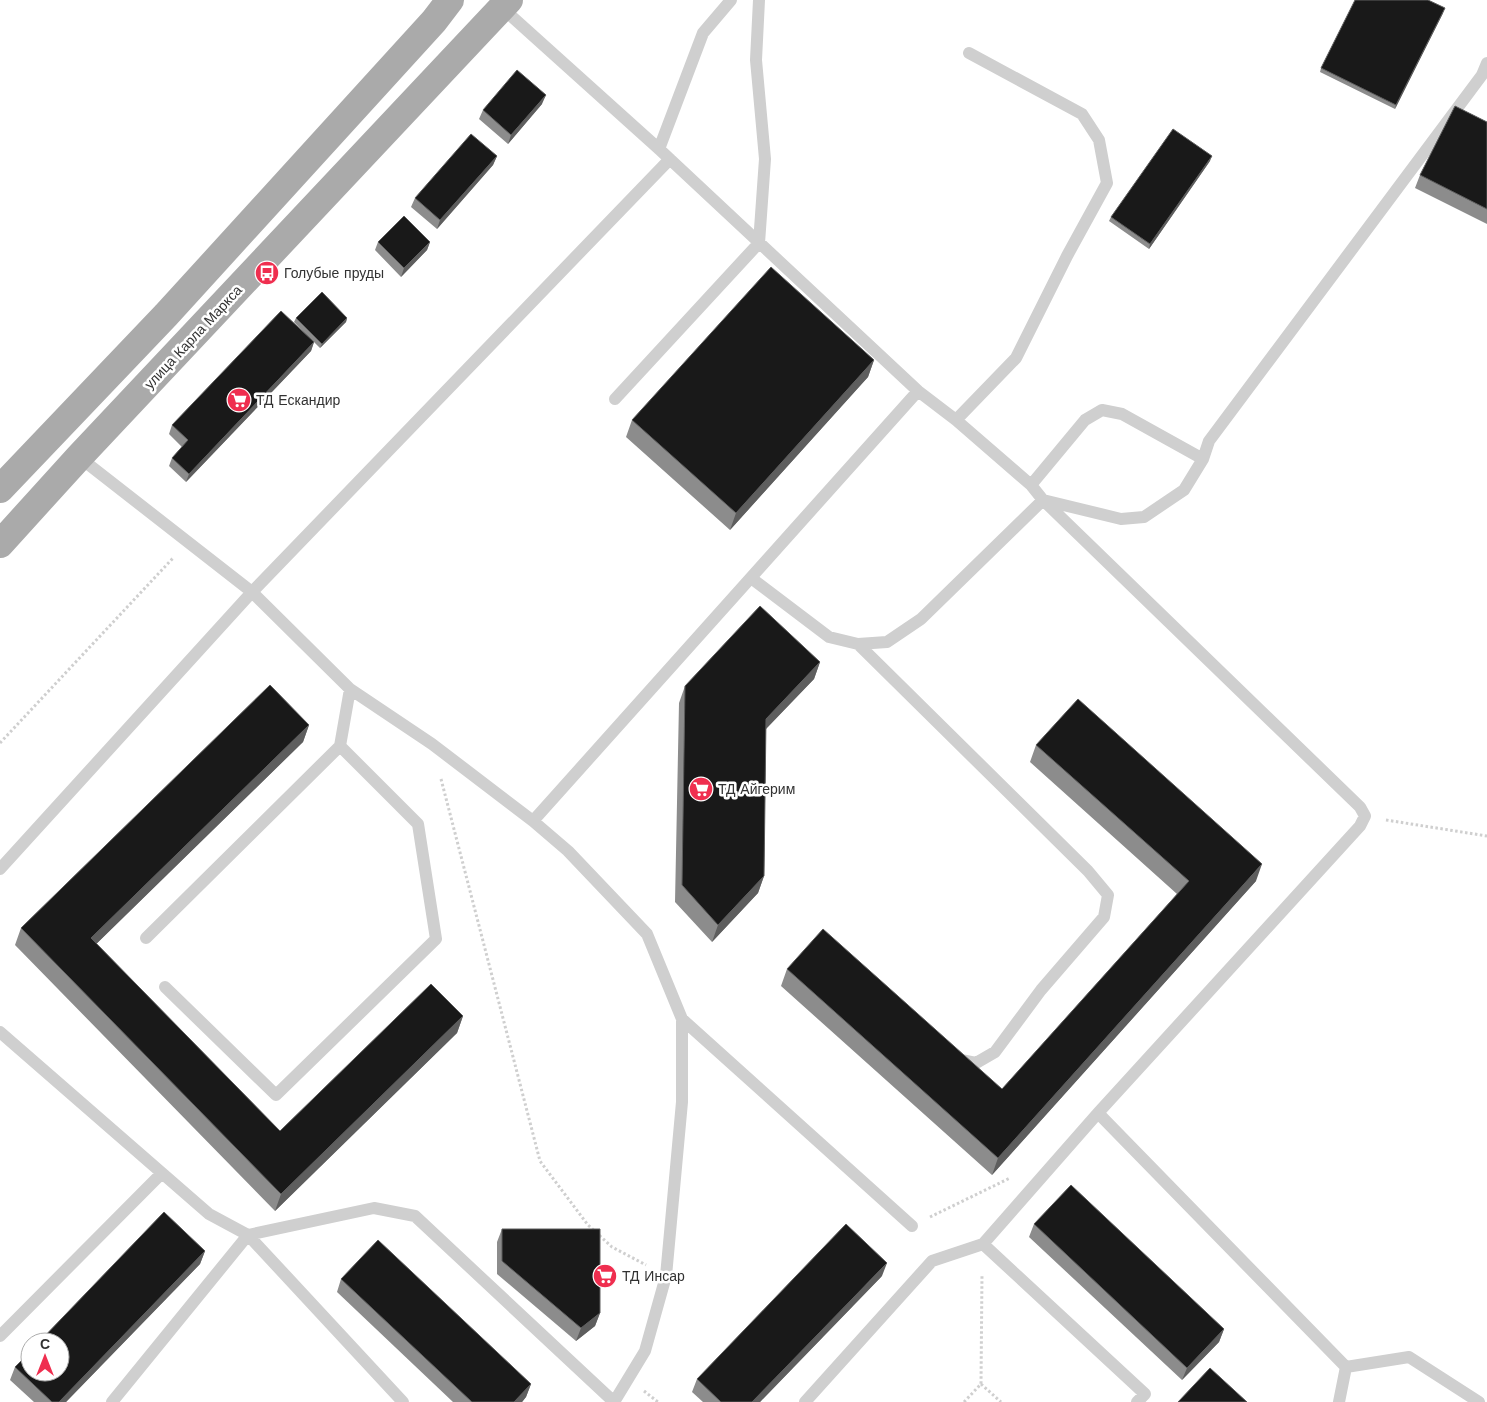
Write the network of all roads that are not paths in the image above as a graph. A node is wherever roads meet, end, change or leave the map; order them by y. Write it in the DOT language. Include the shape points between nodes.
graph roads {
  1 [pos="450,0"];
  2 [pos="731,0"];
  3 [pos="759,0"];
  4 [pos="502,3"];
  5 [pos="969,53"];
  6 [pos="1487,63"];
  7 [pos="659,149"];
  8 [pos="670,159"];
  9 [pos="759,243"];
  10 [pos="918,391"];
  11 [pos="615,399"];
  12 [pos="956,420"];
  13 [pos="79,457"];
  14 [pos="1203,459"];
  15 [pos="1031,485"];
  16 [pos="0,489"];
  17 [pos="1043,500"];
  18 [pos="0,544"];
  19 [pos="751,578"];
  20 [pos="252,592"];
  21 [pos="858,644"];
  22 [pos="350,689"];
  23 [pos="340,746"];
  24 [pos="533,821"];
  25 [pos="0,868"];
  26 [pos="146,938"];
  27 [pos="165,987"];
  28 [pos="682,1018"];
  29 [pos="0,1032"];
  30 [pos="950,1054"];
  31 [pos="1098,1113"];
  32 [pos="162,1173"];
  33 [pos="912,1226"];
  34 [pos="248,1234"];
  35 [pos="983,1244"];
  36 [pos="0,1336"];
  37 [pos="1346,1367"];
  38 [pos="112,1402"];
  39 [pos="403,1402"];
  40 [pos="614,1402"];
  41 [pos="805,1402"];
  42 [pos="1137,1402"];
  43 [pos="1339,1402"];
  44 [pos="1479,1402"];
  1 -- 16 [label="main road" via="166,315"];
  2 -- 7 [label="lane" via="703,33"];
  3 -- 9 [label="lane" via="756,60 765,159"];
  4 -- 7 [label="lane"];
  4 -- 13 [label="main road, улица Карла Маркса"];
  5 -- 12 [label="lane" via="1082,114 1099,140 1107,183 1016,358"];
  6 -- 14 [label="lane" via="1482,75 1209,441"];
  7 -- 8 [label="lane"];
  8 -- 9 [label="lane"];
  8 -- 20 [label="lane"];
  9 -- 10 [label="lane"];
  9 -- 11 [label="lane"];
  10 -- 12 [label="lane"];
  10 -- 19 [label="lane"];
  12 -- 15 [label="lane"];
  13 -- 18 [label="main road, улица Карла Маркса"];
  13 -- 20 [label="lane"];
  14 -- 15 [label="lane" via="1122,414 1102,410 1085,420"];
  14 -- 17 [label="lane" via="1184,490 1144,517 1121,519"];
  15 -- 17 [label="lane"];
  17 -- 21 [label="lane" via="921,619 887,642"];
  17 -- 31 [label="lane" via="1360,807 1365,816 1360,826"];
  19 -- 21 [label="lane" via="830,636"];
  19 -- 24 [label="lane"];
  20 -- 22 [label="lane"];
  20 -- 25 [label="lane"];
  21 -- 30 [label="lane" via="1088,871 1108,895 1104,917 1041,990 994,1052 976,1063 957,1060"];
  22 -- 23 [label="lane"];
  22 -- 24 [label="lane" via="432,744"];
  23 -- 26 [label="lane"];
  23 -- 27 [label="lane" via="418,824 436,938 276,1095"];
  24 -- 28 [label="lane" via="568,851 648,934"];
  28 -- 33 [label="lane"];
  28 -- 40 [label="lane" via="682,1102 666,1276 644,1351"];
  29 -- 32 [label="lane"];
  31 -- 35 [label="lane"];
  31 -- 37 [label="lane"];
  32 -- 34 [label="lane" via="209,1214"];
  32 -- 36 [label="lane"];
  34 -- 38 [label="lane"];
  34 -- 39 [label="lane"];
  34 -- 40 [label="lane" via="374,1208 415,1216"];
  35 -- 41 [label="lane" via="932,1261"];
  35 -- 42 [label="lane" via="1145,1394"];
  37 -- 43 [label="lane"];
  37 -- 44 [label="lane" via="1409,1357"];
}
